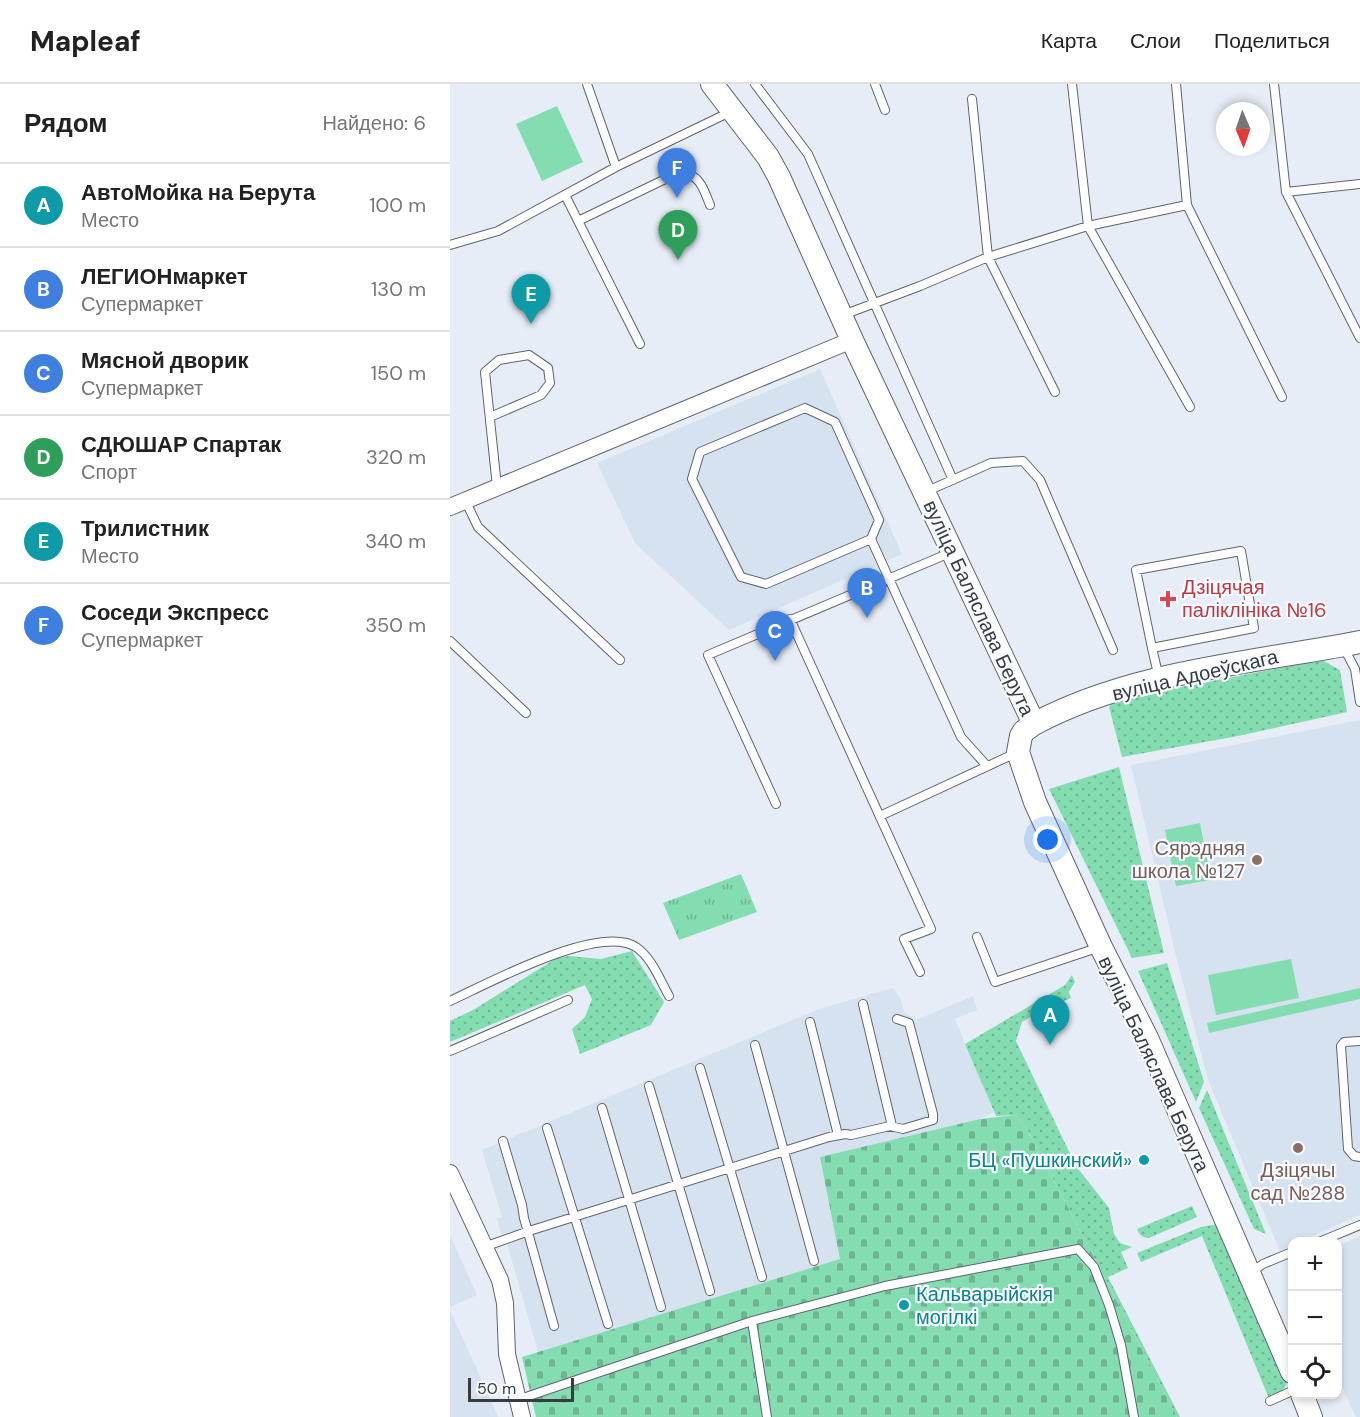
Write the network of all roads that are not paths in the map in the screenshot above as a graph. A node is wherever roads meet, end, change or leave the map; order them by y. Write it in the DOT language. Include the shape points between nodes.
graph roads {
  1 [pos="587,84"];
  2 [pos="712,84"];
  3 [pos="755,84"];
  4 [pos="875,84"];
  5 [pos="1072,84"];
  6 [pos="1176,84"];
  7 [pos="1274,84"];
  8 [pos="972,99"];
  9 [pos="733,110"];
  10 [pos="885,110"];
  11 [pos="616,167"];
  12 [pos="1360,184"];
  13 [pos="1286,192"];
  14 [pos="565,195"];
  15 [pos="710,205"];
  16 [pos="1187,205"];
  17 [pos="578,221"];
  18 [pos="1088,226"];
  19 [pos="450,245"];
  20 [pos="988,257"];
  21 [pos="873,302"];
  22 [pos="841,315"];
  23 [pos="1360,338"];
  24 [pos="852,340"];
  25 [pos="640,344"];
  26 [pos="1055,392"];
  27 [pos="1282,397"];
  28 [pos="1190,406"];
  29 [pos="490,417"];
  30 [pos="953,480"];
  31 [pos="497,487"];
  32 [pos="925,493"];
  33 [pos="458,504"];
  34 [pos="871,538"];
  35 [pos="953,552"];
  36 [pos="889,579"];
  37 [pos="790,619"];
  38 [pos="450,641"];
  39 [pos="1352,644"];
  40 [pos="1152,648"];
  41 [pos="1113,650"];
  42 [pos="620,660"];
  43 [pos="1159,679"];
  44 [pos="1360,702"];
  45 [pos="526,713"];
  46 [pos="1034,724"];
  47 [pos="1018,752"];
  48 [pos="987,765"];
  49 [pos="776,804"];
  50 [pos="880,816"];
  51 [pos="977,937"];
  52 [pos="1101,947"];
  53 [pos="920,972"];
  54 [pos="669,996"];
  55 [pos="450,1000"];
  56 [pos="568,1000"];
  57 [pos="863,1004"];
  58 [pos="897,1019"];
  59 [pos="810,1022"];
  60 [pos="1360,1041"];
  61 [pos="755,1045"];
  62 [pos="450,1051"];
  63 [pos="700,1068"];
  64 [pos="649,1086"];
  65 [pos="602,1108"];
  66 [pos="892,1126"];
  67 [pos="547,1128"];
  68 [pos="838,1135"];
  69 [pos="503,1141"];
  70 [pos="784,1151"];
  71 [pos="1360,1157"];
  72 [pos="730,1168"];
  73 [pos="450,1173"];
  74 [pos="680,1184"];
  75 [pos="630,1199"];
  76 [pos="574,1217"];
  77 [pos="1360,1225"];
  78 [pos="529,1231"];
  79 [pos="1331,1237"];
  80 [pos="484,1247"];
  81 [pos="1288,1254"];
  82 [pos="814,1261"];
  83 [pos="1250,1273"];
  84 [pos="762,1277"];
  85 [pos="710,1291"];
  86 [pos="661,1307"];
  87 [pos="752,1321"];
  88 [pos="608,1324"];
  89 [pos="554,1326"];
  90 [pos="1288,1360"];
  91 [pos="1288,1393"];
  92 [pos="1303,1399"];
  93 [pos="1270,1401"];
  94 [pos="520,1412"];
  95 [pos="767,1417"];
  96 [pos="1134,1417"];
  97 [pos="1310,1417"];
  1 -- 11 [label="lane"];
  2 -- 9 [label="street, вуліца Баляслава Берута"];
  3 -- 21 [label="lane" via="808,154"];
  4 -- 10 [label="lane"];
  5 -- 18 [label="lane"];
  6 -- 16 [label="lane"];
  7 -- 13 [label="lane"];
  8 -- 20 [label="lane"];
  9 -- 11 [label="lane"];
  9 -- 22 [label="street, вуліца Баляслава Берута" via="779,177"];
  11 -- 14 [label="lane"];
  12 -- 13 [label="lane"];
  13 -- 23 [label="lane"];
  14 -- 17 [label="lane"];
  14 -- 19 [label="lane" via="498,231"];
  15 -- 17 [label="lane" via="693,174 682,171"];
  16 -- 18 [label="lane"];
  16 -- 27 [label="lane"];
  17 -- 25 [label="lane"];
  18 -- 20 [label="lane"];
  18 -- 28 [label="lane"];
  20 -- 21 [label="lane"];
  20 -- 26 [label="lane"];
  21 -- 22 [label="lane"];
  21 -- 30 [label="lane"];
  22 -- 24 [label="street, вуліца Баляслава Берута"];
  24 -- 31 [label="street"];
  24 -- 32 [label="street, вуліца Баляслава Берута"];
  29 -- 29 [label="lane" via="485,372 499,360 529,355 548,368 550,383 541,395"];
  29 -- 31 [label="lane"];
  30 -- 32 [label="lane"];
  30 -- 41 [label="lane" via="991,463 1023,461 1040,480"];
  31 -- 33 [label="street"];
  32 -- 35 [label="street, вуліца Баляслава Берута"];
  33 -- 42 [label="lane"];
  34 -- 34 [label="lane" via="879,520 835,422 805,408 700,452 692,479 741,577 766,584"];
  34 -- 36 [label="lane"];
  35 -- 36 [label="lane"];
  35 -- 46 [label="street, вуліца Баляслава Берута"];
  36 -- 37 [label="lane"];
  36 -- 48 [label="lane" via="961,737"];
  37 -- 49 [label="lane" via="708,655"];
  37 -- 50 [label="lane"];
  38 -- 45 [label="lane"];
  39 -- 43 [label="street, вуліца Адоеўскага"];
  39 -- 44 [label="lane"];
  40 -- 40 [label="lane" via="1136,570 1241,551 1254,628"];
  40 -- 43 [label="lane"];
  43 -- 46 [label="street, вуліца Адоеўскага" via="1102,696"];
  46 -- 47 [label="street, вуліца Баляслава Берута" via="1021,736"];
  47 -- 48 [label="lane"];
  47 -- 52 [label="street, вуліца Баляслава Берута" via="1035,802"];
  48 -- 50 [label="lane"];
  50 -- 53 [label="lane" via="931,928 904,939"];
  51 -- 52 [label="lane" via="995,982"];
  52 -- 83 [label="street, вуліца Баляслава Берута" via="1147,1038"];
  54 -- 55 [label="lane" via="647,957 635,946 617,942 560,951"];
  56 -- 62 [label="lane"];
  57 -- 66 [label="lane"];
  58 -- 66 [label="lane" via="909,1023 933,1120 903,1129"];
  59 -- 68 [label="lane"];
  60 -- 71 [label="lane" via="1344,1042 1341,1046 1348,1149"];
  61 -- 70 [label="lane"];
  63 -- 72 [label="lane"];
  64 -- 74 [label="lane"];
  65 -- 75 [label="lane"];
  66 -- 68 [label="lane" via="851,1136"];
  67 -- 76 [label="lane"];
  68 -- 70 [label="lane"];
  69 -- 78 [label="lane"];
  70 -- 72 [label="lane"];
  70 -- 82 [label="lane"];
  72 -- 74 [label="lane"];
  72 -- 84 [label="lane"];
  73 -- 80 [label="street"];
  74 -- 75 [label="lane"];
  74 -- 85 [label="lane"];
  75 -- 76 [label="lane"];
  75 -- 86 [label="lane"];
  76 -- 78 [label="lane"];
  76 -- 88 [label="lane"];
  77 -- 79 [label="lane"];
  78 -- 80 [label="lane"];
  78 -- 89 [label="lane"];
  80 -- 94 [label="street" via="500,1280 507,1354"];
  81 -- 83 [label="lane"];
  83 -- 90 [label="street, вуліца Баляслава Берута"];
  87 -- 94 [label="lane"];
  87 -- 95 [label="lane"];
  87 -- 96 [label="lane" via="885,1286 1078,1249 1094,1267 1109,1305"];
  91 -- 93 [label="lane"];
  92 -- 97 [label="street"];
}
